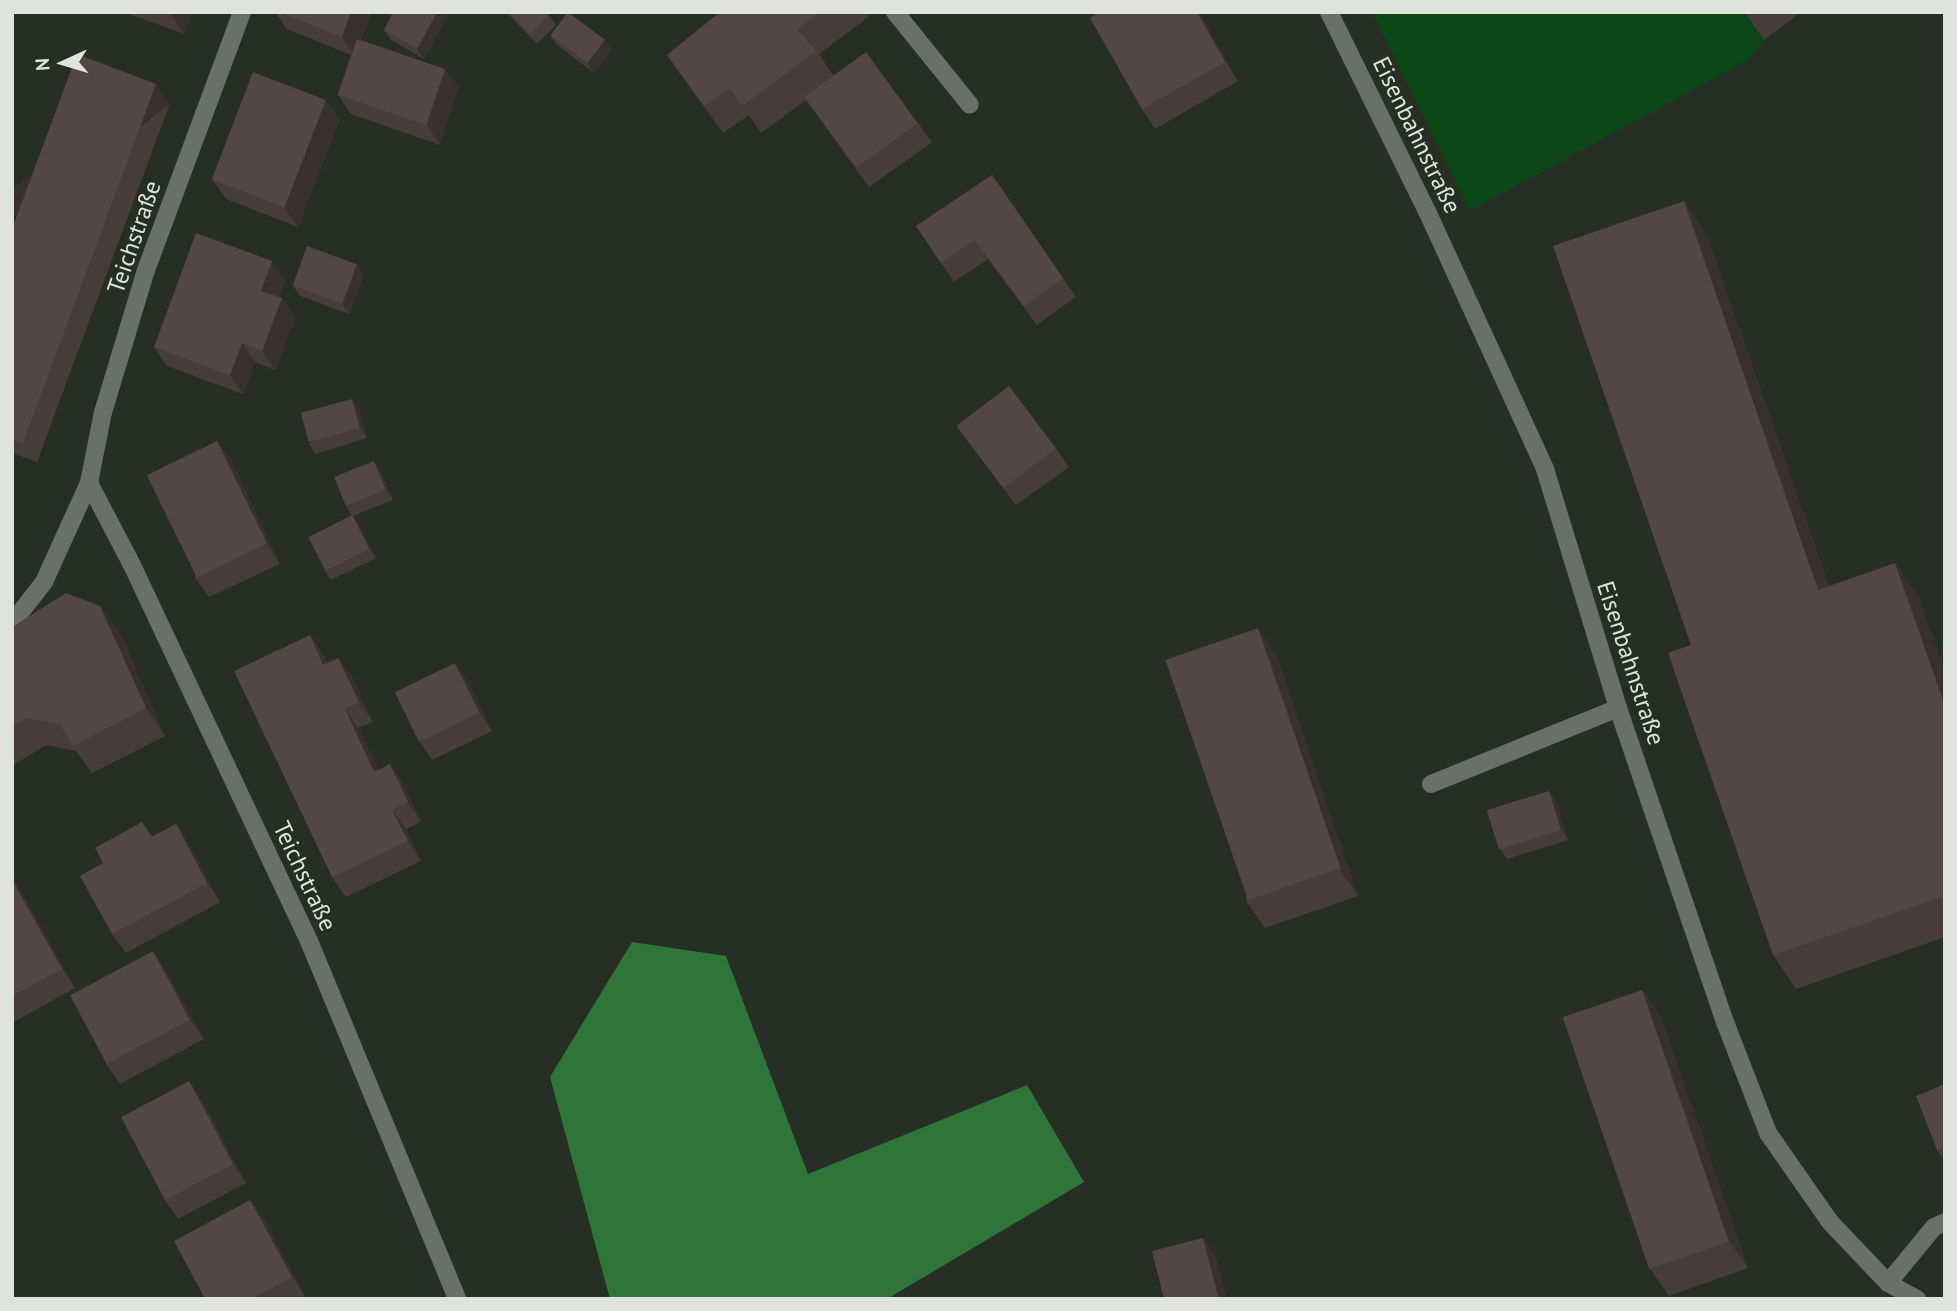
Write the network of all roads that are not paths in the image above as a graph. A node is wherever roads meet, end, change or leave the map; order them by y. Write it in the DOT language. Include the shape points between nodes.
graph roads {
  1 [pos="242,12"];
  2 [pos="895,12"];
  3 [pos="1329,12"];
  4 [pos="970,105"];
  5 [pos="89,483"];
  6 [pos="12,623"];
  7 [pos="1618,708"];
  8 [pos="1431,784"];
  9 [pos="1945,1222"];
  10 [pos="1888,1283"];
  11 [pos="457,1299"];
  12 [pos="1917,1299"];
  1 -- 5 [label="street, Teichstraße" via="146,270 103,412"];
  2 -- 4 [label="street"];
  3 -- 7 [label="street, Eisenbahnstraße" via="1427,211 1545,469"];
  5 -- 6 [label="street, Teichstraße" via="44,582"];
  5 -- 11 [label="street, Teichstraße" via="309,942"];
  7 -- 8 [label="street"];
  7 -- 10 [label="street, Eisenbahnstraße" via="1725,1022 1768,1133 1830,1222"];
  9 -- 10 [label="street" via="1934,1227"];
  10 -- 12 [label="street, Eisenbahnstraße"];
}
